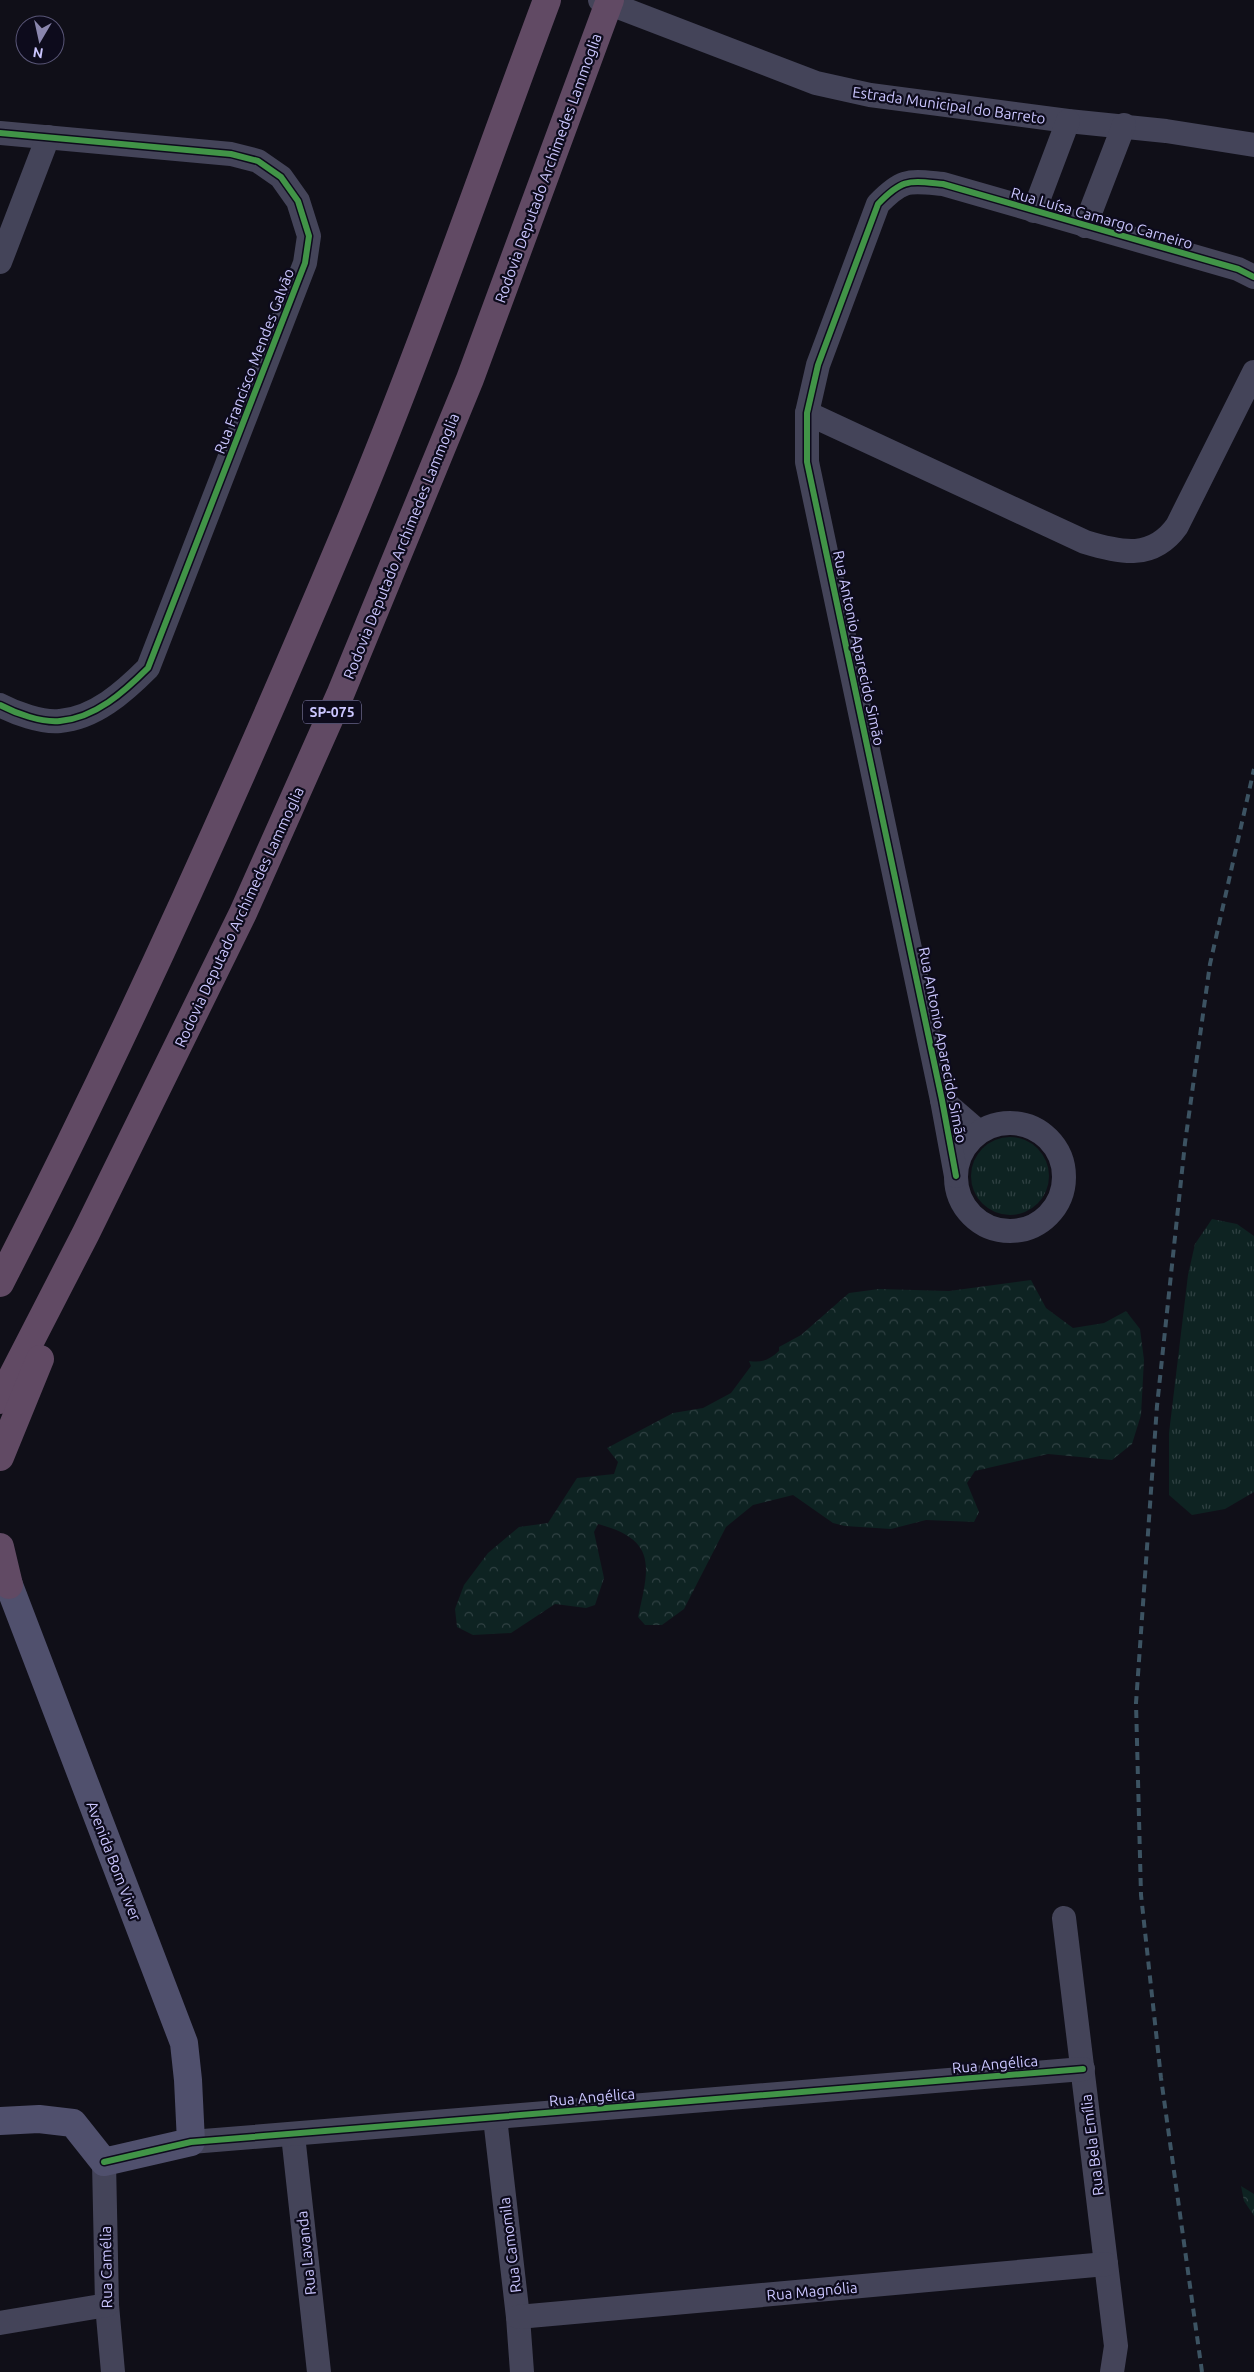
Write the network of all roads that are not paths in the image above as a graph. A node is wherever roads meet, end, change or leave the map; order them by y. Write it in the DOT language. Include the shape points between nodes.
graph roads {
  1 [pos="547,0"];
  2 [pos="600,0"];
  3 [pos="610,0"];
  4 [pos="1068,121"];
  5 [pos="1124,125"];
  6 [pos="0,133"];
  7 [pos="48,137"];
  8 [pos="1254,145"];
  9 [pos="943,184"];
  10 [pos="1034,212"];
  11 [pos="1085,226"];
  12 [pos="0,262"];
  13 [pos="1254,278"];
  14 [pos="1254,372"];
  15 [pos="807,413"];
  16 [pos="0,705"];
  17 [pos="942,1100"];
  18 [pos="980,1132"];
  19 [pos="956,1176"];
  20 [pos="86,1233"];
  21 [pos="0,1283"];
  22 [pos="0,1400"];
  23 [pos="0,1457"];
  24 [pos="0,1547"];
  25 [pos="4,1582"];
  26 [pos="1064,1918"];
  27 [pos="1083,2069"];
  28 [pos="495,2118"];
  29 [pos="0,2121"];
  30 [pos="293,2135"];
  31 [pos="191,2142"];
  32 [pos="104,2162"];
  33 [pos="1106,2264"];
  34 [pos="107,2305"];
  35 [pos="518,2317"];
  36 [pos="0,2323"];
  37 [pos="112,2372"];
  38 [pos="319,2372"];
  39 [pos="522,2372"];
  40 [pos="1112,2372"];
  1 -- 21 [label="highway" via="344,536 197,874"];
  2 -- 4 [label="street, Estrada Municipal do Barreto" via="816,83 870,95"];
  3 -- 20 [label="highway, Rodovia Deputado Archimedes Lammoglia / SP-075" via="470,379 340,695 243,913"];
  4 -- 5 [label="street, Estrada Municipal do Barreto"];
  4 -- 10 [label="street"];
  5 -- 8 [label="street, Estrada Municipal do Barreto"];
  5 -- 11 [label="street"];
  6 -- 7 [label="street, Rua Francisco Mendes Galvão"];
  7 -- 12 [label="street"];
  7 -- 16 [label="street, Rua Francisco Mendes Galvão" via="231,154 258,161 281,177 298,200 309,236 305,263 148,668 96,711 59,722 18,714"];
  9 -- 10 [label="street, Rua Luísa Camargo Carneiro"];
  9 -- 15 [label="street, Rua Antonio Aparecido Simão" via="910,181 893,188 878,204 818,365"];
  10 -- 11 [label="street, Rua Luísa Camargo Carneiro"];
  11 -- 13 [label="street, Rua Luísa Camargo Carneiro" via="1238,269"];
  14 -- 15 [label="street" via="1177,526 1167,540 1155,547 1138,550 1111,550 1085,542"];
  15 -- 17 [label="street, Rua Antonio Aparecido Simão" via="807,462"];
  17 -- 18 [label="street"];
  17 -- 19 [label="street, Rua Antonio Aparecido Simão"];
  18 -- 19 [label="street, Rua Antonio Aparecido Simão" via="967,1144 959,1159"];
  18 -- 19 [label="street, Rua Antonio Aparecido Simão" via="996,1124 1015,1123 1033,1128 1048,1138 1059,1153 1064,1170 1063,1189 1056,1206 1044,1220 1028,1228 1010,1231 994,1228 978,1221 966,1208 958,1193"];
  20 -- 22 [label="highway, Rodovia Deputado Archimedes Lammoglia / SP-075"];
  20 -- 23 [label="highway" via="62,1308"];
  24 -- 25 [label="highway"];
  25 -- 31 [label="street, Avenida Bom Viver" via="184,2043"];
  26 -- 27 [label="street, Rua Bela Emília"];
  27 -- 28 [label="street, Rua Angélica"];
  27 -- 33 [label="street, Rua Bela Emília"];
  28 -- 30 [label="street, Rua Angélica"];
  28 -- 35 [label="street, Rua Camomila"];
  29 -- 32 [label="street" via="39,2119 73,2123"];
  30 -- 31 [label="street, Rua Angélica"];
  30 -- 38 [label="street, Rua Lavanda"];
  31 -- 32 [label="street, Rua Angélica"];
  32 -- 34 [label="street, Rua Camélia"];
  33 -- 35 [label="street, Rua Magnólia"];
  33 -- 40 [label="street, Rua Bela Emília" via="1116,2346"];
  34 -- 36 [label="street"];
  34 -- 37 [label="street, Rua Camélia"];
  35 -- 39 [label="street, Rua Camomila"];
}
